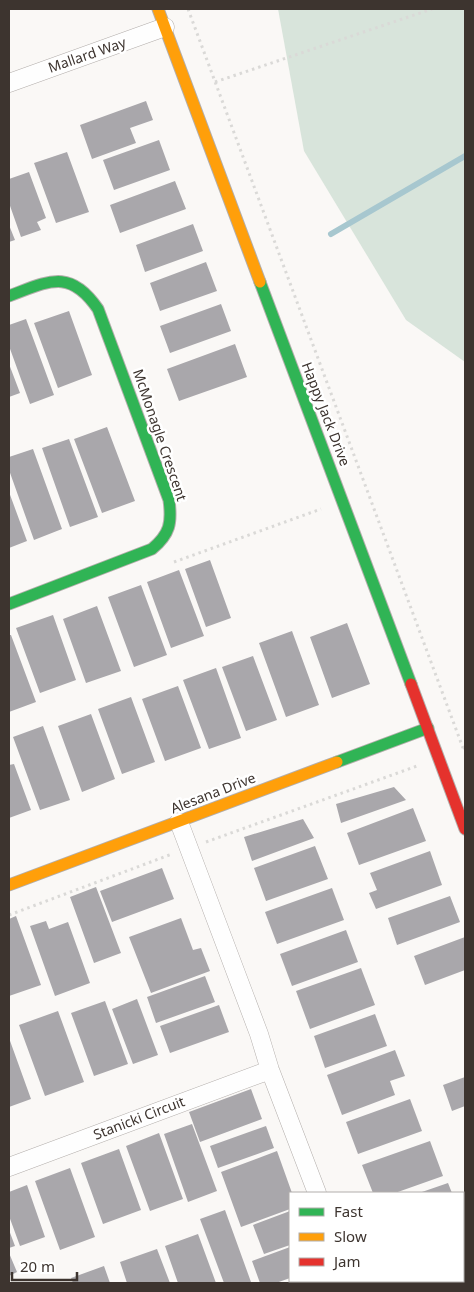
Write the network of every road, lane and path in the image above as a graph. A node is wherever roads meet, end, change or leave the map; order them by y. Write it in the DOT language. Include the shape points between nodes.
graph roads {
  1 [pos="158,9"];
  2 [pos="188,9"];
  3 [pos="432,9"];
  4 [pos="165,27"];
  5 [pos="216,82"];
  6 [pos="9,83"];
  7 [pos="188,90"];
  8 [pos="9,296"];
  9 [pos="9,604"];
  10 [pos="428,728"];
  11 [pos="439,757"];
  12 [pos="179,822"];
  13 [pos="465,830"];
  14 [pos="188,849"];
  15 [pos="9,885"];
  16 [pos="9,915"];
  17 [pos="270,1070"];
  18 [pos="9,1167"];
  19 [pos="317,1192"];
  1 -- 4 [label="street, Happy Jack Drive"];
  2 -- 5 [label="path"];
  3 -- 5 [label="path"];
  4 -- 6 [label="street, Mallard Way"];
  4 -- 7 [label="street, Happy Jack Drive"];
  5 -- 7 [label="path"];
  5 -- 11 [label="path" via="463,748"];
  7 -- 10 [label="street, Happy Jack Drive"];
  8 -- 9 [label="street, McMonagle Crescent" via="62,280 79,285 90,295 169,500 171,514 164,541 152,550"];
  10 -- 11 [label="street, Happy Jack Drive"];
  10 -- 12 [label="street, Alesana Drive"];
  11 -- 13 [label="street, Happy Jack Drive"];
  11 -- 14 [label="path"];
  12 -- 14 [label="street"];
  12 -- 15 [label="street, Alesana Drive"];
  14 -- 16 [label="path"];
  14 -- 17 [label="street"];
  17 -- 18 [label="street, Stanicki Circuit"];
  17 -- 19 [label="street"];
}
